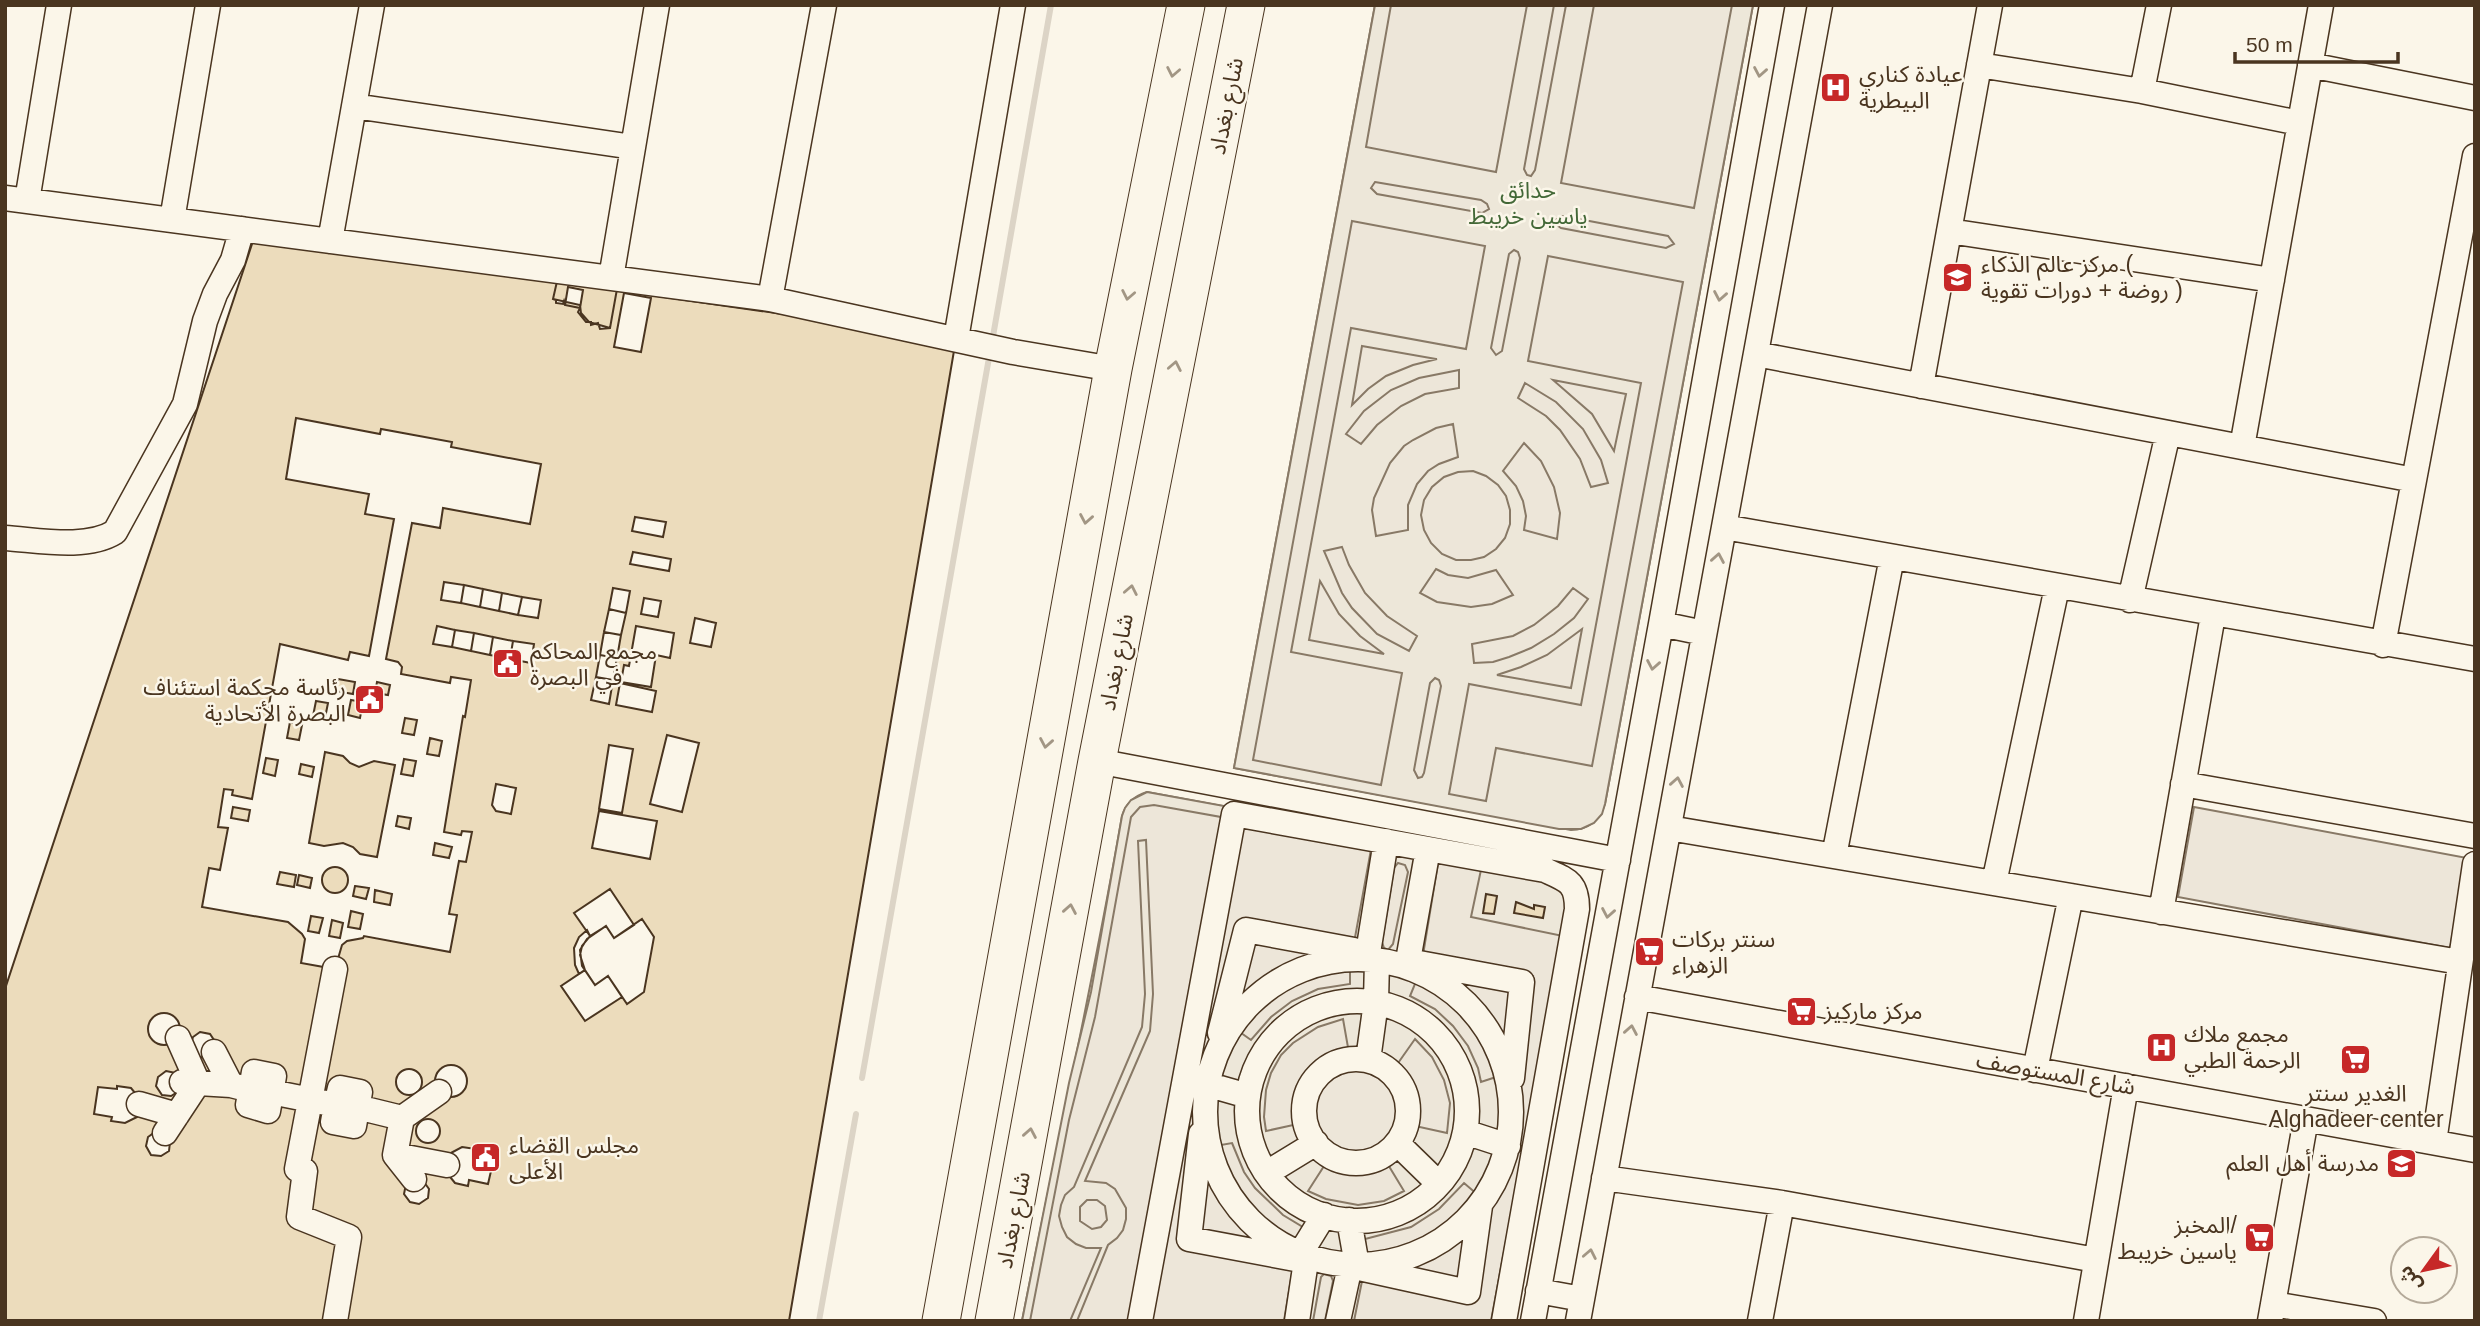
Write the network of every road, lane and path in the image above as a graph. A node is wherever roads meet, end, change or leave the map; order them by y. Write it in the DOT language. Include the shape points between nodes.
graph roads {
  1 [pos="60,5"];
  2 [pos="208,5"];
  3 [pos="372,5"];
  4 [pos="657,5"];
  5 [pos="824,5"];
  6 [pos="1013,5"];
  7 [pos="1186,5"];
  8 [pos="1246,5"];
  9 [pos="1772,5"];
  10 [pos="1820,5"];
  11 [pos="1990,5"];
  12 [pos="2159,5"];
  13 [pos="2320,5"];
  14 [pos="1979,65"];
  15 [pos="2310,65"];
  16 [pos="2142,92"];
  17 [pos="2475,98"];
  18 [pos="354,106"];
  19 [pos="2300,123"];
  20 [pos="633,147"];
  21 [pos="2475,156"];
  22 [pos="16,199"];
  23 [pos="172,220"];
  24 [pos="242,229"];
  25 [pos="1949,231"];
  26 [pos="330,240"];
  27 [pos="611,278"];
  28 [pos="2272,280"];
  29 [pos="770,299"];
  30 [pos="966,342"];
  31 [pos="1756,354"];
  32 [pos="1113,369"];
  33 [pos="1921,386"];
  34 [pos="2168,433"];
  35 [pos="2242,447"];
  36 [pos="2414,480"];
  37 [pos="1724,527"];
  38 [pos="5,538"];
  39 [pos="1892,557"];
  40 [pos="2057,587"];
  41 [pos="2130,600"];
  42 [pos="2213,615"];
  43 [pos="1661,624"];
  44 [pos="1704,634"];
  45 [pos="2383,645"];
  46 [pos="2475,659"];
  47 [pos="1097,761"];
  48 [pos="2183,784"];
  49 [pos="1669,828"];
  50 [pos="2475,836"];
  51 [pos="1385,841"];
  52 [pos="1428,849"];
  53 [pos="1833,856"];
  54 [pos="1618,860"];
  55 [pos="2475,864"];
  56 [pos="1994,883"];
  57 [pos="2071,897"];
  58 [pos="2161,912"];
  59 [pos="1371,957"];
  60 [pos="2460,962"];
  61 [pos="1407,964"];
  62 [pos="335,969"];
  63 [pos="1637,997"];
  64 [pos="1376,1002"];
  65 [pos="178,1038"];
  66 [pos="214,1052"];
  67 [pos="1368,1060"];
  68 [pos="2035,1070"];
  69 [pos="190,1082"];
  70 [pos="1206,1084"];
  71 [pos="2126,1086"];
  72 [pos="251,1089"];
  73 [pos="1510,1093"];
  74 [pos="1248,1096"];
  75 [pos="310,1100"];
  76 [pos="139,1104"];
  77 [pos="2306,1119"];
  78 [pos="1465,1132"];
  79 [pos="2434,1142"];
  80 [pos="1316,1143"];
  81 [pos="1398,1144"];
  82 [pos="1508,1146"];
  83 [pos="2475,1150"];
  84 [pos="395,1155"];
  85 [pos="447,1165"];
  86 [pos="1267,1173"];
  87 [pos="1604,1178"];
  88 [pos="414,1179"];
  89 [pos="1439,1184"];
  90 [pos="1782,1203"];
  91 [pos="1480,1206"];
  92 [pos="1324,1215"];
  93 [pos="1349,1220"];
  94 [pos="1299,1256"];
  95 [pos="2096,1260"];
  96 [pos="1353,1266"];
  97 [pos="1538,1292"];
  98 [pos="1580,1310"];
  99 [pos="2271,1312"];
  100 [pos="334,1321"];
  101 [pos="941,1321"];
  102 [pos="995,1321"];
  103 [pos="1140,1321"];
  104 [pos="1297,1321"];
  105 [pos="1338,1321"];
  106 [pos="1504,1321"];
  107 [pos="1533,1321"];
  108 [pos="1760,1321"];
  109 [pos="2086,1321"];
  110 [pos="2374,1321"];
  1 -- 22 [label="street"];
  2 -- 23 [label="street"];
  3 -- 18 [label="street"];
  4 -- 20 [label="street"];
  5 -- 29 [label="street"];
  6 -- 30 [label="street"];
  7 -- 32 [label="highway, one-way"];
  47 -- 8 [label="highway, شارع بغداد, one-way"];
  9 -- 43 [label="street, one-way"];
  10 -- 31 [label="street"];
  11 -- 14 [label="street"];
  12 -- 16 [label="street"];
  13 -- 15 [label="street"];
  14 -- 16 [label="street"];
  14 -- 25 [label="street"];
  15 -- 17 [label="street"];
  15 -- 19 [label="street"];
  16 -- 19 [label="street"];
  18 -- 20 [label="street"];
  18 -- 26 [label="street"];
  19 -- 28 [label="street"];
  20 -- 27 [label="street"];
  21 -- 36 [label="street"];
  22 -- 23 [label="street"];
  23 -- 24 [label="street"];
  24 -- 26 [label="street"];
  24 -- 38 [label="street" via="205,321 186,404 115,532 87,542"];
  25 -- 28 [label="street"];
  25 -- 33 [label="street"];
  26 -- 27 [label="street"];
  27 -- 29 [label="street"];
  28 -- 35 [label="street"];
  29 -- 30 [label="street"];
  30 -- 32 [label="street"];
  31 -- 33 [label="street"];
  31 -- 37 [label="street"];
  32 -- 101 [label="highway, one-way"];
  33 -- 34 [label="street"];
  34 -- 35 [label="street"];
  34 -- 41 [label="street"];
  35 -- 36 [label="street"];
  36 -- 45 [label="street"];
  37 -- 39 [label="street"];
  44 -- 37 [label="street, one-way"];
  39 -- 40 [label="street"];
  39 -- 53 [label="street"];
  40 -- 41 [label="street"];
  40 -- 56 [label="street"];
  41 -- 42 [label="street"];
  42 -- 45 [label="street"];
  42 -- 48 [label="street"];
  43 -- 44 [label="street"];
  43 -- 54 [label="street, one-way"];
  49 -- 44 [label="street, one-way"];
  45 -- 46 [label="street"];
  47 -- 54 [label="street"];
  102 -- 47 [label="highway, شارع بغداد, one-way"];
  48 -- 50 [label="street"];
  48 -- 58 [label="street"];
  49 -- 53 [label="street"];
  49 -- 63 [label="street"];
  51 -- 52 [label="street"];
  51 -- 59 [label="street"];
  51 -- 103 [label="street" via="1234,814"];
  52 -- 61 [label="street"];
  52 -- 106 [label="street" via="1545,870 1569,881 1577,893"];
  53 -- 56 [label="street"];
  54 -- 97 [label="street, one-way"];
  55 -- 60 [label="street"];
  56 -- 57 [label="street"];
  57 -- 58 [label="street"];
  57 -- 68 [label="street"];
  58 -- 60 [label="street"];
  59 -- 61 [label="street"];
  59 -- 64 [label="street"];
  59 -- 70 [label="street" via="1327,961 1271,984 1229,1028"];
  59 -- 70 [label="street" via="1246,930"];
  60 -- 79 [label="street"];
  61 -- 73 [label="street" via="1436,979 1478,1016 1494,1040"];
  61 -- 73 [label="street" via="1522,982"];
  62 -- 75 [label="street"];
  63 -- 68 [label="street, شارع المستوصف"];
  87 -- 63 [label="street, one-way"];
  64 -- 67 [label="street"];
  64 -- 74 [label="street" via="1335,1003 1295,1019 1265,1050"];
  64 -- 78 [label="street" via="1418,1019 1448,1049 1465,1089"];
  65 -- 69 [label="street"];
  66 -- 72 [label="street"];
  67 -- 80 [label="street" via="1336,1062 1316,1077 1304,1113"];
  67 -- 81 [label="street" via="1394,1075 1407,1096 1408,1121"];
  68 -- 71 [label="street, شارع المستوصف"];
  69 -- 72 [label="street"];
  69 -- 76 [label="street" via="171,1124"];
  70 -- 74 [label="street"];
  70 -- 94 [label="street" via="1207,1142 1229,1195 1247,1218"];
  70 -- 94 [label="street" via="1189,1239"];
  71 -- 77 [label="street, شارع المستوصف"];
  71 -- 95 [label="street"];
  72 -- 75 [label="street"];
  73 -- 82 [label="street"];
  74 -- 86 [label="street" via="1250,1133"];
  75 -- 84 [label="street" via="415,1112"];
  75 -- 100 [label="street" via="297,1169 305,1171 299,1217 349,1237"];
  77 -- 79 [label="street, شارع المستوصف"];
  77 -- 99 [label="street"];
  78 -- 82 [label="street"];
  78 -- 89 [label="street" via="1459,1152"];
  79 -- 83 [label="street, شارع المستوصف"];
  80 -- 81 [label="street" via="1329,1156 1354,1163 1378,1159"];
  80 -- 86 [label="street"];
  81 -- 89 [label="street"];
  82 -- 91 [label="street"];
  84 -- 85 [label="street"];
  84 -- 88 [label="street"];
  86 -- 92 [label="street" via="1297,1203"];
  87 -- 90 [label="street"];
  98 -- 87 [label="street, one-way"];
  89 -- 93 [label="street" via="1401,1212 1380,1219"];
  90 -- 95 [label="street"];
  90 -- 108 [label="street"];
  91 -- 96 [label="street" via="1459,1228 1408,1258"];
  91 -- 96 [label="street" via="1468,1292"];
  92 -- 93 [label="street"];
  92 -- 94 [label="street"];
  93 -- 96 [label="street"];
  94 -- 96 [label="street"];
  94 -- 104 [label="street" via="1306,1261"];
  95 -- 109 [label="street"];
  96 -- 105 [label="street"];
  97 -- 98 [label="street"];
  97 -- 107 [label="street"];
  99 -- 110 [label="street"];
}
